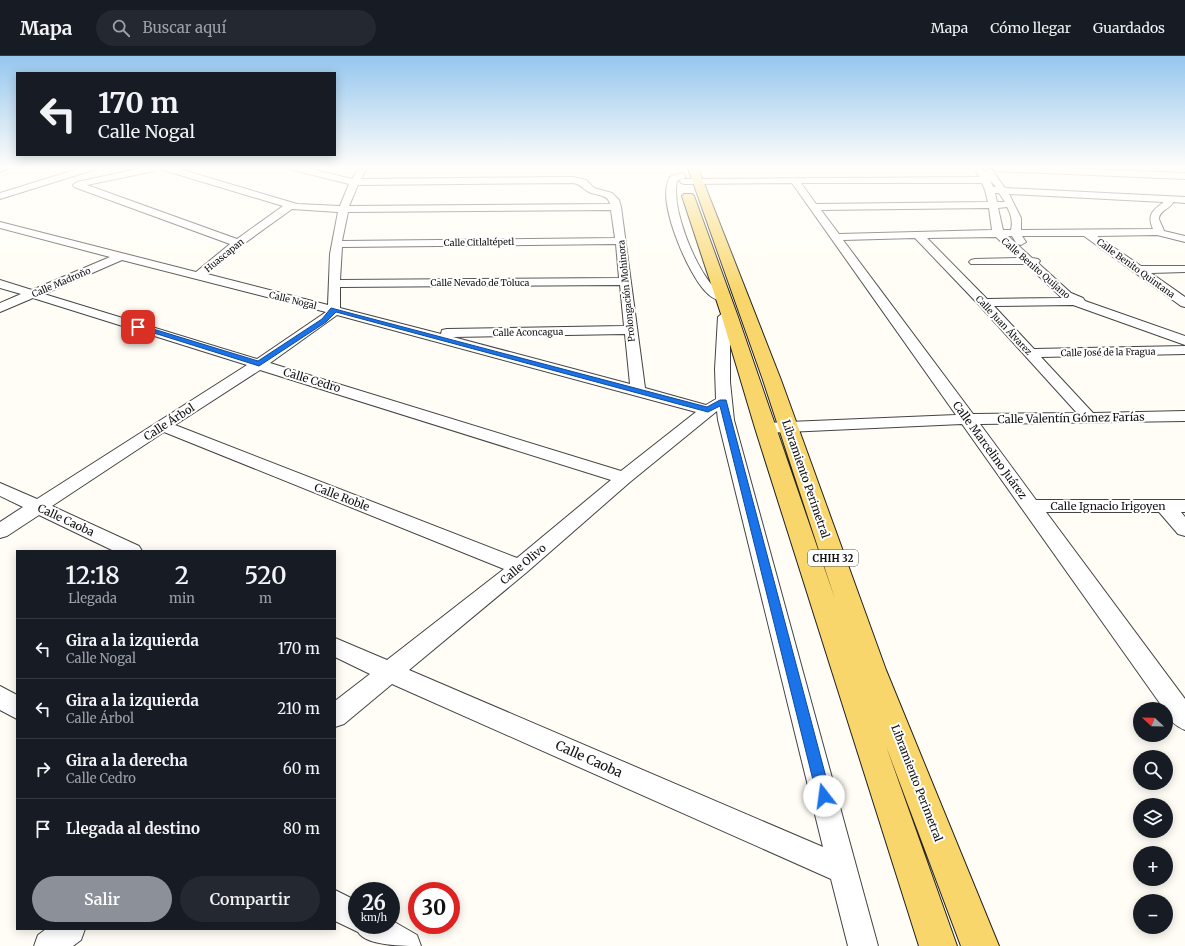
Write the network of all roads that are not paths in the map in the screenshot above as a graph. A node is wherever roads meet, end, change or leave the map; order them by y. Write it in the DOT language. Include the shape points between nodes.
graph roads {
  1 [pos="342,209"];
  2 [pos="145,210"];
  3 [pos="285,210"];
  4 [pos="616,210"];
  5 [pos="694,210"];
  6 [pos="701,210"];
  7 [pos="815,210"];
  8 [pos="994,210"];
  9 [pos="1012,210"];
  10 [pos="1159,210"];
  11 [pos="0,225"];
  12 [pos="1156,227"];
  13 [pos="1185,229"];
  14 [pos="998,233"];
  15 [pos="1015,233"];
  16 [pos="1087,233"];
  17 [pos="918,235"];
  18 [pos="835,237"];
  19 [pos="1185,239"];
  20 [pos="621,241"];
  21 [pos="238,243"];
  22 [pos="337,244"];
  23 [pos="121,256"];
  24 [pos="1028,261"];
  25 [pos="1045,261"];
  26 [pos="975,262"];
  27 [pos="1185,269"];
  28 [pos="1056,270"];
  29 [pos="1137,270"];
  30 [pos="198,276"];
  31 [pos="625,281"];
  32 [pos="0,284"];
  33 [pos="334,284"];
  34 [pos="1078,288"];
  35 [pos="32,294"];
  36 [pos="1093,300"];
  37 [pos="1075,301"];
  38 [pos="984,303"];
  39 [pos="1185,303"];
  40 [pos="726,306"];
  41 [pos="0,308"];
  42 [pos="334,310"];
  43 [pos="630,330"];
  44 [pos="426,334"];
  45 [pos="1185,334"];
  46 [pos="1185,341"];
  47 [pos="1185,350"];
  48 [pos="1031,353"];
  49 [pos="259,364"];
  50 [pos="638,390"];
  51 [pos="715,406"];
  52 [pos="1185,416"];
  53 [pos="1089,417"];
  54 [pos="968,419"];
  55 [pos="163,426"];
  56 [pos="776,428"];
  57 [pos="624,478"];
  58 [pos="0,489"];
  59 [pos="38,506"];
  60 [pos="1031,506"];
  61 [pos="1164,506"];
  62 [pos="1185,506"];
  63 [pos="1185,529"];
  64 [pos="0,531"];
  65 [pos="130,550"];
  66 [pos="520,567"];
  67 [pos="336,647"];
  68 [pos="389,672"];
  69 [pos="0,697"];
  70 [pos="16,707"];
  71 [pos="336,715"];
  72 [pos="1185,719"];
  73 [pos="843,870"];
  74 [pos="336,906"];
  75 [pos="348,913"];
  76 [pos="69,930"];
  77 [pos="385,934"];
  78 [pos="49,946"];
  79 [pos="406,946"];
  80 [pos="863,946"];
  81 [pos="938,946"];
  82 [pos="980,946"];
  1 -- 22 [label="street"];
  2 -- 21 [label="street"];
  3 -- 21 [label="street, Huascapan"];
  4 -- 20 [label="street, Prolongación Mohinora"];
  5 -- 40 [label="main road, Libramiento Perimetral / CHIH 32" via="699,231"];
  6 -- 56 [label="main road, Libramiento Perimetral / CHIH 32" via="770,374"];
  7 -- 18 [label="street, Calle Marcelino Juárez"];
  8 -- 14 [label="street, Calle Benito Quijano"];
  9 -- 15 [label="street, Calle Benito Quijano" via="1018,223"];
  10 -- 12 [label="street" via="1153,216"];
  11 -- 23 [label="street, Calle Nogal"];
  12 -- 13 [label="street"];
  12 -- 16 [label="street"];
  12 -- 19 [label="street"];
  14 -- 15 [label="street"];
  14 -- 17 [label="street"];
  14 -- 24 [label="street, Calle Benito Quijano"];
  15 -- 16 [label="street"];
  15 -- 25 [label="street, Calle Benito Quijano" via="1021,242"];
  16 -- 29 [label="street, Calle Benito Quintana"];
  17 -- 18 [label="street"];
  17 -- 38 [label="street, Calle Juan Álvarez"];
  18 -- 54 [label="street, Calle Marcelino Juárez"];
  20 -- 22 [label="street, Calle Citlaltépetl"];
  20 -- 31 [label="street, Prolongación Mohinora"];
  21 -- 30 [label="street, Huascapan"];
  22 -- 33 [label="street"];
  23 -- 30 [label="street, Calle Nogal"];
  23 -- 35 [label="street, Calle Madroño"];
  24 -- 25 [label="street"];
  24 -- 26 [label="street"];
  24 -- 37 [label="street, Calle Benito Quijano"];
  25 -- 28 [label="street, Calle Benito Quijano"];
  27 -- 29 [label="street"];
  29 -- 39 [label="street, Calle Benito Quintana"];
  30 -- 42 [label="street, Calle Nogal"];
  31 -- 33 [label="street, Calle Nevado de Toluca"];
  31 -- 43 [label="street, Prolongación Mohinora"];
  32 -- 35 [label="street, Calle Cedro"];
  33 -- 42 [label="street"];
  34 -- 36 [label="street, Calle Benito Quijano"];
  35 -- 41 [label="street, Calle Madroño"];
  35 -- 49 [label="street, Calle Cedro"];
  36 -- 37 [label="street"];
  36 -- 45 [label="street, Calle Benito Quijano"];
  37 -- 38 [label="street"];
  37 -- 46 [label="street, Calle Benito Quijano"];
  38 -- 48 [label="street, Calle Juan Álvarez"];
  40 -- 51 [label="street"];
  40 -- 56 [label="main road, Libramiento Perimetral / CHIH 32"];
  42 -- 44 [label="street, Calle Nogal"];
  42 -- 49 [label="street, Calle Árbol" via="324,320"];
  43 -- 44 [label="street, Calle Aconcagua"];
  43 -- 50 [label="street, Prolongación Mohinora"];
  44 -- 50 [label="street, Calle Nogal"];
  47 -- 48 [label="street, Calle José de la Fragua"];
  48 -- 53 [label="street, Calle Juan Álvarez"];
  49 -- 55 [label="street, Calle Árbol"];
  49 -- 57 [label="street, Calle Cedro"];
  50 -- 51 [label="street, Calle Nogal"];
  51 -- 57 [label="street, Calle Olivo"];
  51 -- 73 [label="street" via="726,420"];
  52 -- 53 [label="street, Calle Valentín Gómez Farías"];
  53 -- 54 [label="street, Calle Valentín Gómez Farías"];
  54 -- 56 [label="street, Calle Valentín Gómez Farías"];
  54 -- 60 [label="street, Calle Marcelino Juárez"];
  55 -- 59 [label="street, Calle Árbol"];
  55 -- 66 [label="street, Calle Roble"];
  56 -- 81 [label="main road, Libramiento Perimetral / CHIH 32"];
  56 -- 82 [label="main road, Libramiento Perimetral / CHIH 32"];
  57 -- 66 [label="street, Calle Olivo"];
  58 -- 59 [label="street, Calle Caoba"];
  59 -- 64 [label="street, Calle Árbol"];
  59 -- 65 [label="street, Calle Caoba"];
  60 -- 61 [label="street, Calle Ignacio Irigoyen"];
  60 -- 72 [label="street, Calle Marcelino Juárez"];
  61 -- 62 [label="street, Calle Ignacio Irigoyen"];
  61 -- 63 [label="street"];
  66 -- 68 [label="street, Calle Olivo"];
  67 -- 68 [label="street, Calle Caoba"];
  68 -- 71 [label="street, Calle Olivo"];
  68 -- 73 [label="street, Calle Caoba"];
  69 -- 70 [label="street"];
  73 -- 80 [label="street"];
  74 -- 75 [label="street"];
  76 -- 78 [label="street"];
  77 -- 79 [label="street"];
}
